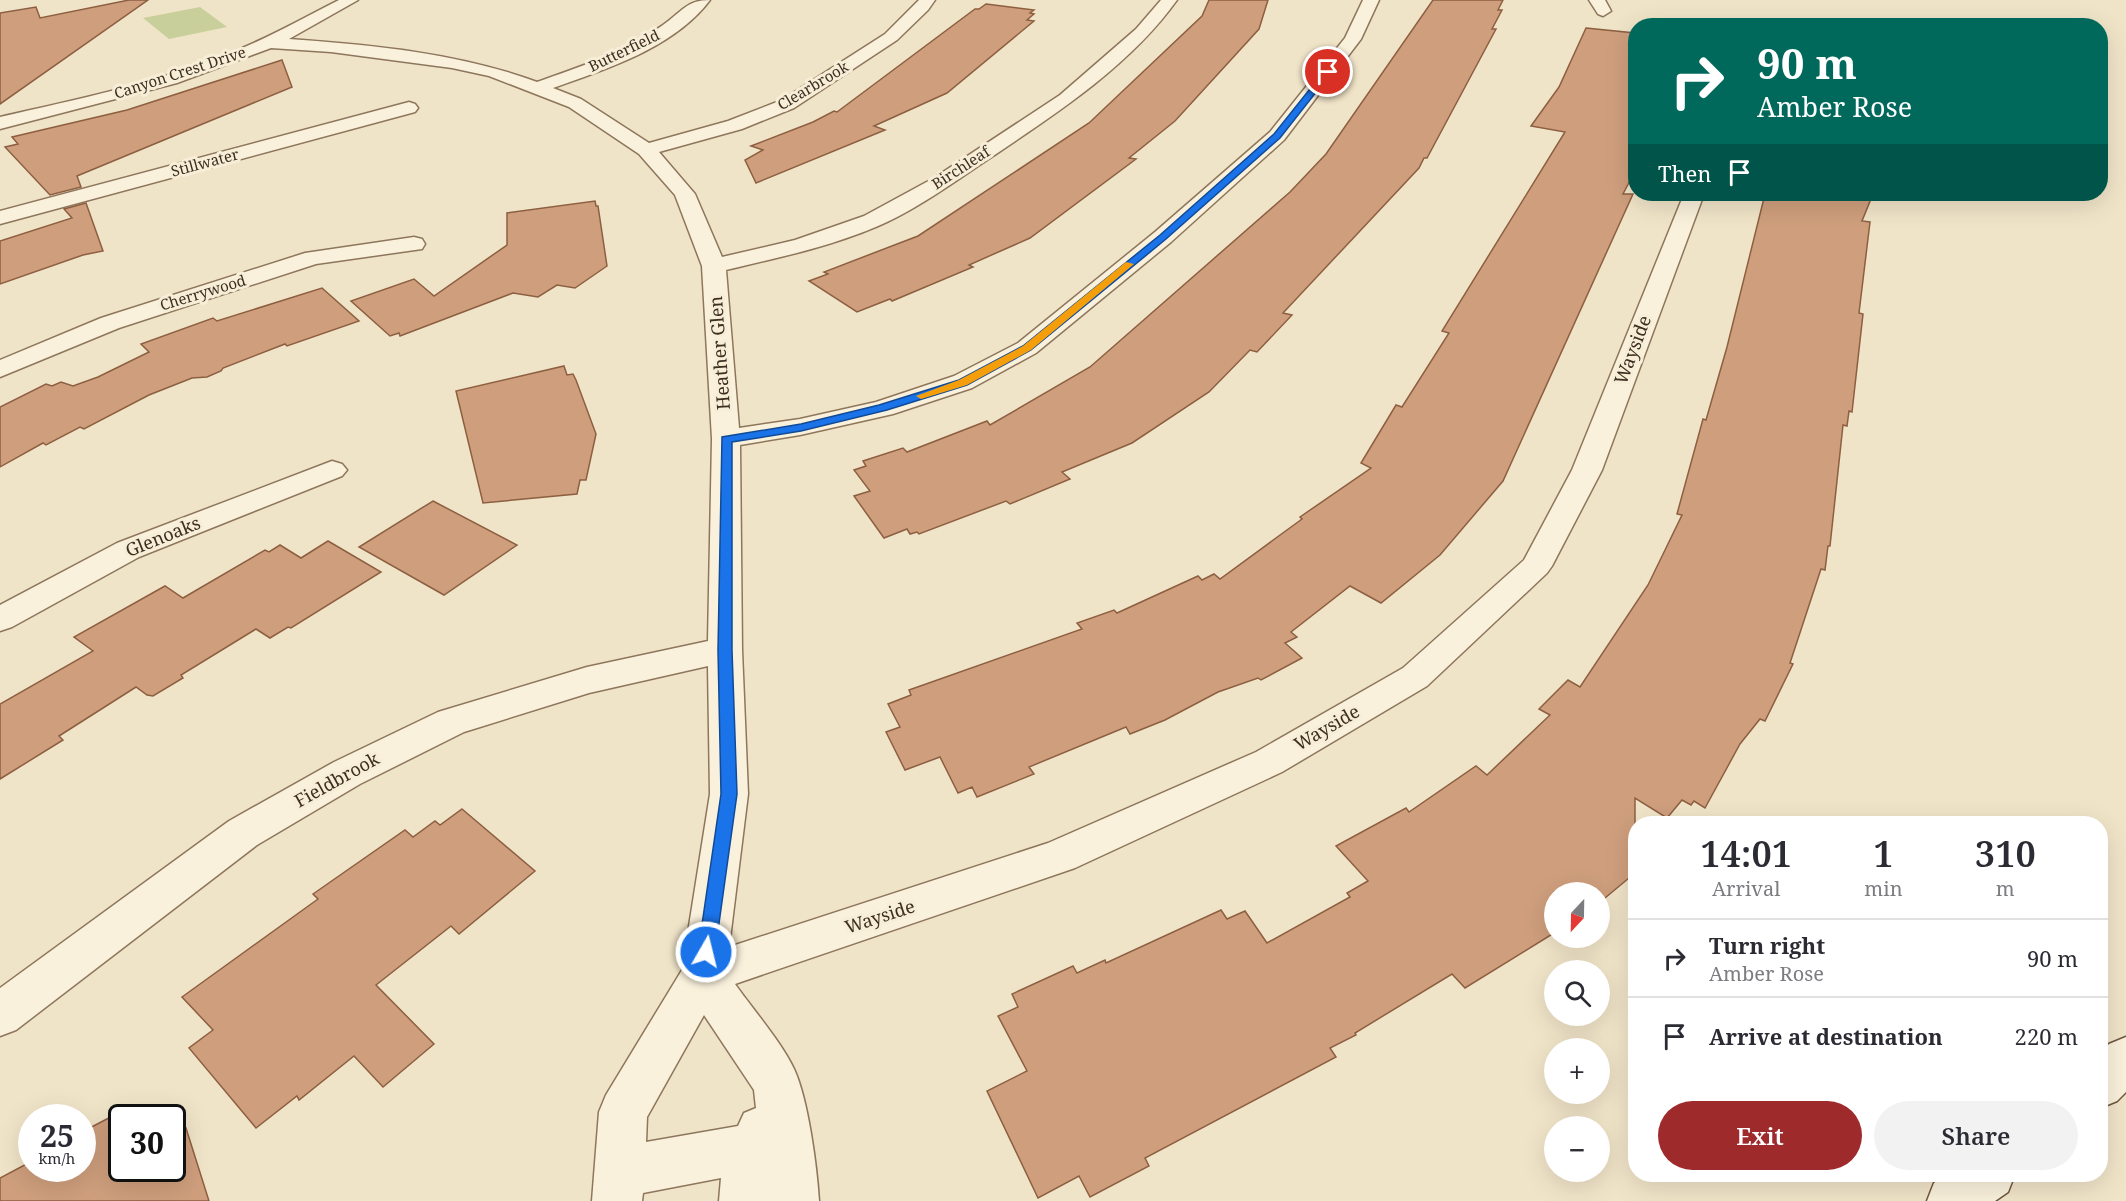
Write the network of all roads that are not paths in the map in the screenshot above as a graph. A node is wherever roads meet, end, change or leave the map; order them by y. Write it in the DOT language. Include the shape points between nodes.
graph roads {
  1 [pos="350,0"];
  2 [pos="702,0"];
  3 [pos="927,0"];
  4 [pos="1169,0"];
  5 [pos="1371,0"];
  6 [pos="269,43"];
  7 [pos="537,88"];
  8 [pos="409,108"];
  9 [pos="0,123"];
  10 [pos="646,150"];
  11 [pos="1691,201"];
  12 [pos="0,218"];
  13 [pos="414,244"];
  14 [pos="714,266"];
  15 [pos="0,369"];
  16 [pos="726,439"];
  17 [pos="332,470"];
  18 [pos="0,619"];
  19 [pos="725,650"];
  20 [pos="703,975"];
  21 [pos="0,1015"];
  22 [pos="2126,1060"];
  23 [pos="2108,1077"];
  24 [pos="776,1082"];
  25 [pos="756,1147"];
  26 [pos="1979,1182"];
  27 [pos="618,1186"];
  28 [pos="744,1201"];
  29 [pos="794,1201"];
  30 [pos="1952,1201"];
  1 -- 6 [label="street, Canyon Crest Drive"];
  2 -- 7 [label="street, Butterfield" via="663,32 618,57"];
  3 -- 10 [label="street, Clearbrook" via="891,37 788,104 735,125"];
  4 -- 14 [label="street, Birchleaf" via="1142,32 1066,99 941,182 872,221 802,245"];
  5 -- 16 [label="street" via="1353,39 1277,136 1163,237 1027,348 963,382 883,408"];
  6 -- 7 [label="street, Heather Glen" via="442,61 494,72"];
  6 -- 9 [label="street, Canyon Crest Drive" via="148,86"];
  7 -- 10 [label="street, Heather Glen" via="575,103"];
  8 -- 12 [label="street, Stillwater"];
  10 -- 14 [label="street, Heather Glen" via="685,194"];
  11 -- 20 [label="street, Wayside" via="1587,470 1536,566 1415,677 1269,762 1061,856"];
  13 -- 15 [label="street, Cherrywood" via="313,258 110,322"];
  14 -- 16 [label="street, Heather Glen"];
  16 -- 19 [label="street, Heather Glen"];
  17 -- 18 [label="street, Glenoaks" via="128,550"];
  19 -- 20 [label="street, Heather Glen" via="729,794"];
  19 -- 21 [label="street, Fieldbrook" via="587,680 451,722 346,773 243,833"];
  20 -- 24 [label="street"];
  20 -- 27 [label="street, Heather Glen" via="623,1112"];
  22 -- 23 [label="street"];
  24 -- 25 [label="street"];
  24 -- 29 [label="street"];
  25 -- 27 [label="street"];
  25 -- 28 [label="street" via="744,1186"];
  26 -- 30 [label="street"];
}
